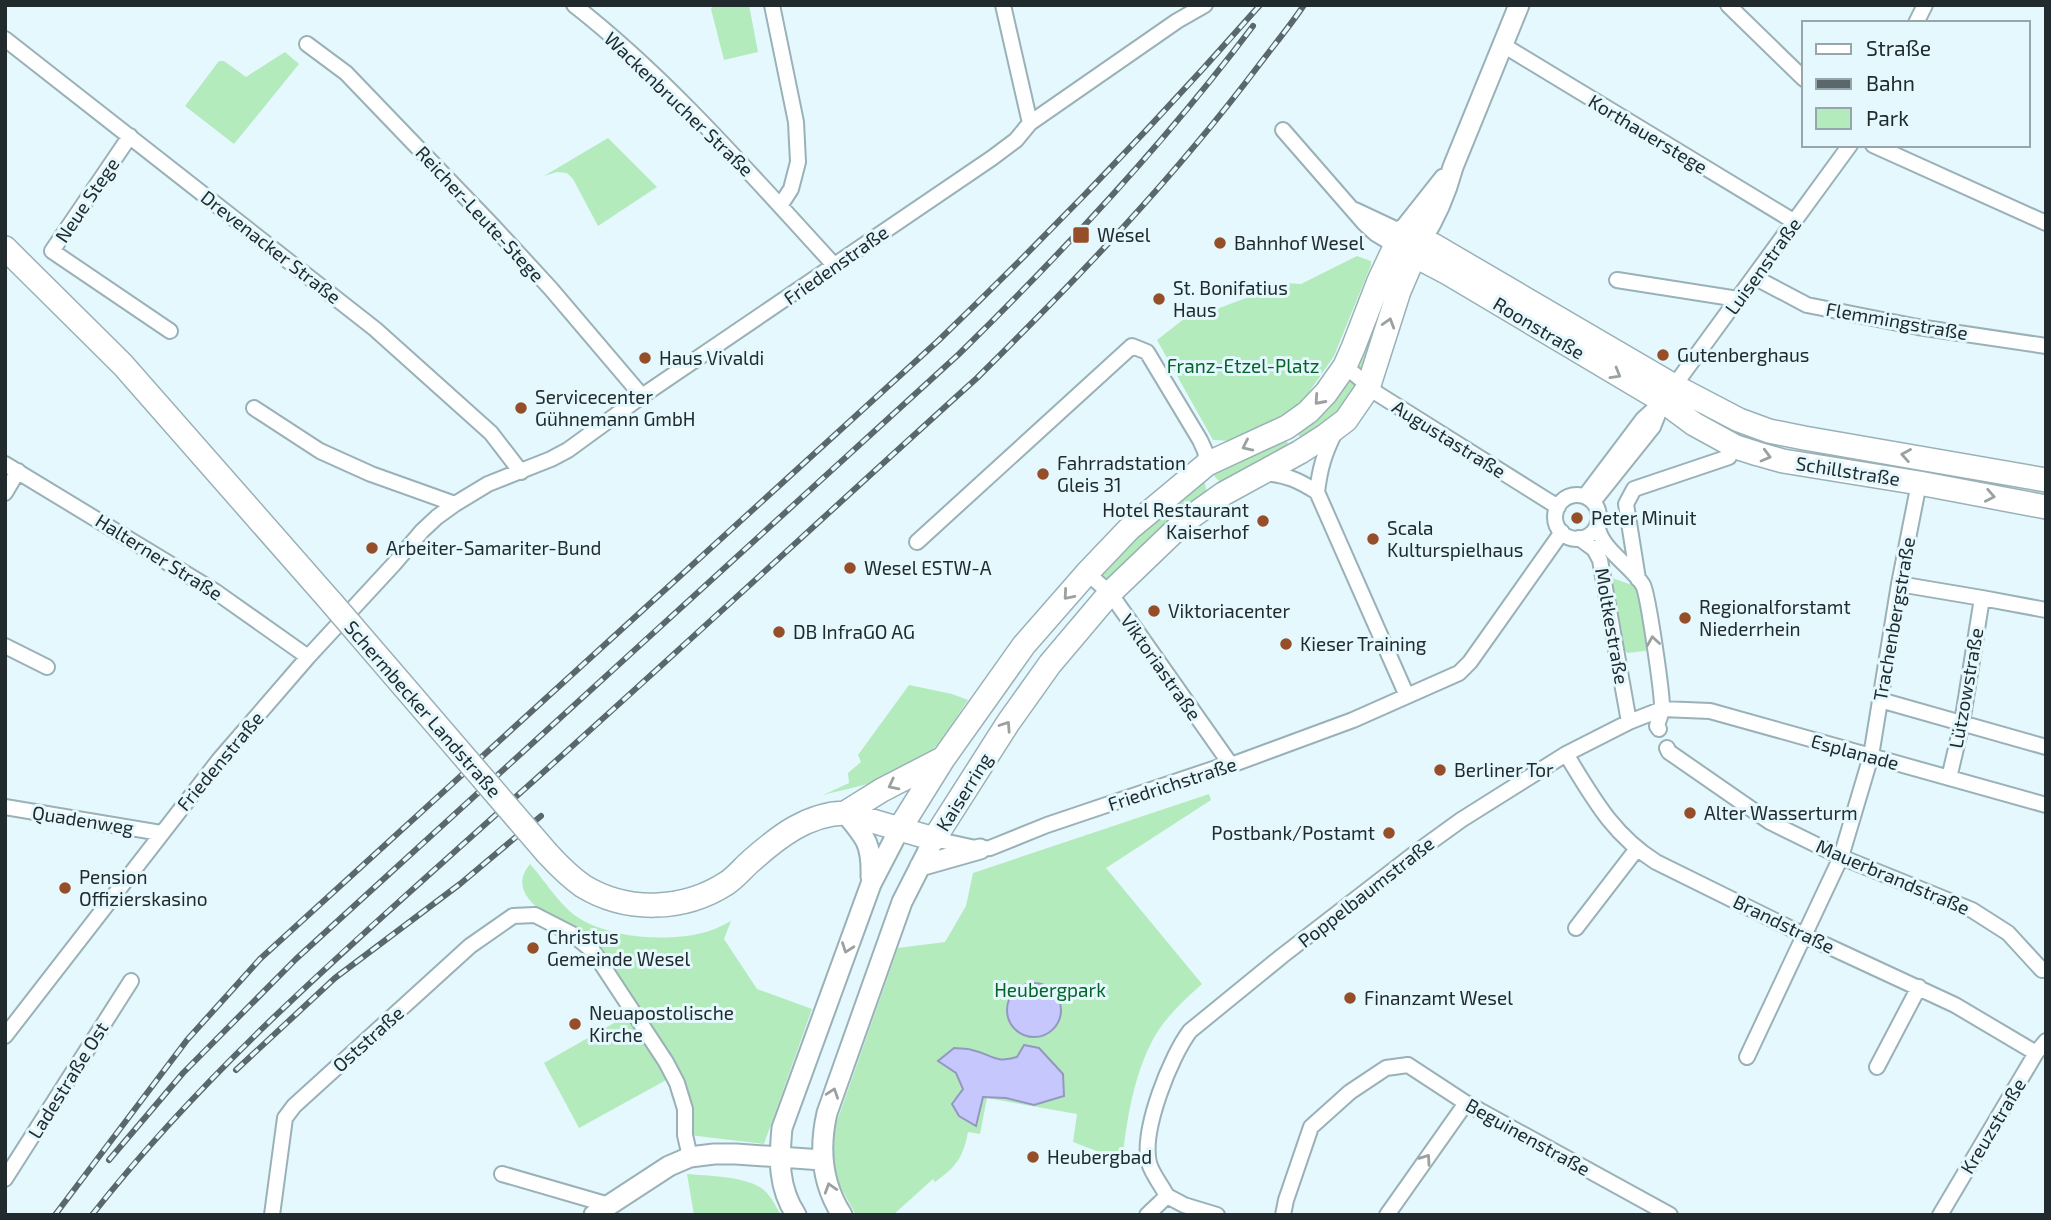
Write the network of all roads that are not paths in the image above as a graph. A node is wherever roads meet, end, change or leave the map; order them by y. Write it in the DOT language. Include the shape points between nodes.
graph roads {
  1 [pos="575,5"];
  2 [pos="772,5"];
  3 [pos="1003,5"];
  4 [pos="1205,5"];
  5 [pos="1519,5"];
  6 [pos="1728,5"];
  7 [pos="1925,5"];
  8 [pos="1917,21"];
  9 [pos="5,39"];
  10 [pos="307,44"];
  11 [pos="1503,45"];
  12 [pos="1802,77"];
  13 [pos="1030,123"];
  14 [pos="1283,131"];
  15 [pos="130,136"];
  16 [pos="1849,147"];
  17 [pos="1877,147"];
  18 [pos="780,206"];
  19 [pos="1795,222"];
  20 [pos="2046,223"];
  21 [pos="1408,243"];
  22 [pos="5,248"];
  23 [pos="835,266"];
  24 [pos="1754,277"];
  25 [pos="1617,280"];
  26 [pos="1738,299"];
  27 [pos="170,331"];
  28 [pos="2046,346"];
  29 [pos="1345,366"];
  30 [pos="1368,387"];
  31 [pos="1669,394"];
  32 [pos="642,396"];
  33 [pos="254,408"];
  34 [pos="1337,427"];
  35 [pos="1728,457"];
  36 [pos="1207,464"];
  37 [pos="12,467"];
  38 [pos="521,472"];
  39 [pos="1262,473"];
  40 [pos="2046,480"];
  41 [pos="1919,482"];
  42 [pos="1317,492"];
  43 [pos="5,493"];
  44 [pos="1223,494"];
  45 [pos="1589,499"];
  46 [pos="455,504"];
  47 [pos="1558,507"];
  48 [pos="2046,507"];
  49 [pos="1597,525"];
  50 [pos="1562,532"];
  51 [pos="1579,538"];
  52 [pos="917,542"];
  53 [pos="1087,573"];
  54 [pos="1639,580"];
  55 [pos="1899,584"];
  56 [pos="1110,593"];
  57 [pos="1982,598"];
  58 [pos="2046,610"];
  59 [pos="5,646"];
  60 [pos="308,657"];
  61 [pos="47,667"];
  62 [pos="1407,696"];
  63 [pos="1880,699"];
  64 [pos="1662,709"];
  65 [pos="1629,722"];
  66 [pos="1962,723"];
  67 [pos="1659,729"];
  68 [pos="2046,747"];
  69 [pos="1667,748"];
  70 [pos="1566,754"];
  71 [pos="1871,756"];
  72 [pos="943,759"];
  73 [pos="1231,765"];
  74 [pos="1949,778"];
  75 [pos="2046,805"];
  76 [pos="5,807"];
  77 [pos="845,813"];
  78 [pos="900,828"];
  79 [pos="162,833"];
  80 [pos="934,839"];
  81 [pos="980,849"];
  82 [pos="1636,850"];
  83 [pos="1841,856"];
  84 [pos="920,866"];
  85 [pos="871,884"];
  86 [pos="1576,928"];
  87 [pos="1804,935"];
  88 [pos="2042,970"];
  89 [pos="131,981"];
  90 [pos="1919,988"];
  91 [pos="5,1035"];
  92 [pos="2046,1041"];
  93 [pos="2036,1054"];
  94 [pos="1748,1057"];
  95 [pos="1877,1067"];
  96 [pos="1466,1103"];
  97 [pos="691,1157"];
  98 [pos="779,1158"];
  99 [pos="822,1160"];
  100 [pos="502,1174"];
  101 [pos="5,1179"];
  102 [pos="1167,1196"];
  103 [pos="601,1210"];
  104 [pos="1661,1212"];
  105 [pos="1941,1213"];
  106 [pos="272,1215"];
  107 [pos="796,1215"];
  108 [pos="842,1215"];
  109 [pos="1147,1215"];
  110 [pos="1217,1215"];
  111 [pos="1283,1215"];
  112 [pos="1387,1215"];
  1 -- 18 [label="street, Wackenbrucher Straße" via="661,82"];
  2 -- 18 [label="street" via="796,122 798,162 791,189"];
  3 -- 13 [label="street"];
  4 -- 13 [label="street, Friedenstraße"];
  5 -- 11 [label="main road"];
  6 -- 12 [label="street"];
  7 -- 8 [label="street"];
  9 -- 15 [label="street, Drevenacker Straße"];
  10 -- 32 [label="street, Reicher-Leute-Stege" via="346,73 484,217"];
  11 -- 19 [label="street, Korthauerstege"];
  11 -- 21 [label="main road" via="1453,167"];
  13 -- 23 [label="street, Friedenstraße" via="992,158"];
  14 -- 21 [label="street" via="1352,209"];
  15 -- 27 [label="street, Neue Stege" via="52,251"];
  15 -- 38 [label="street, Drevenacker Straße" via="375,329 491,432"];
  16 -- 19 [label="street, Luisenstraße"];
  17 -- 20 [label="street"];
  18 -- 23 [label="street, Wackenbrucher Straße"];
  19 -- 24 [label="street, Luisenstraße"];
  21 -- 29 [label="main road, Kaiserring" via="1379,281"];
  30 -- 21 [label="main road, Kaiserring, one-way" via="1399,290"];
  21 -- 31 [label="main road, Roonstraße" via="1448,273"];
  22 -- 77 [label="main road, Schermbecker Landstraße, bridge" via="123,365 547,853 583,885 637,905 670,904 728,882 797,826"];
  23 -- 32 [label="street, Friedenstraße"];
  24 -- 26 [label="street, Luisenstraße"];
  24 -- 28 [label="street, Flemmingstraße" via="1807,305"];
  25 -- 26 [label="street"];
  26 -- 31 [label="street, Luisenstraße"];
  29 -- 30 [label="street, Augustastraße"];
  29 -- 36 [label="main road, Kaiserring, one-way" via="1308,412 1287,427"];
  30 -- 34 [label="main road, Kaiserring"];
  30 -- 47 [label="street, Augustastraße"];
  40 -- 31 [label="main road, Schillstraße, one-way" via="1769,431"];
  31 -- 41 [label="main road, Schillstraße, one-way" via="1694,424 1736,447 1783,461"];
  31 -- 45 [label="street, Luisenstraße" via="1653,427"];
  32 -- 38 [label="street, Friedenstraße" via="568,450"];
  33 -- 46 [label="street" via="320,451"];
  34 -- 39 [label="main road, Kaiserring"];
  34 -- 42 [label="street" via="1320,468"];
  35 -- 54 [label="street" via="1634,489 1626,504"];
  36 -- 44 [label="main road"];
  36 -- 52 [label="street" via="1200,440 1147,352 1132,346"];
  36 -- 53 [label="main road, Kaiserring" via="1129,529"];
  37 -- 43 [label="street"];
  37 -- 60 [label="street, Halterner Straße" via="216,592"];
  38 -- 46 [label="street, Friedenstraße" via="488,484"];
  39 -- 42 [label="street" via="1298,480"];
  39 -- 44 [label="main road, Kaiserring"];
  41 -- 48 [label="main road, Schillstraße, one-way"];
  41 -- 55 [label="street, Trachenbergstraße"];
  42 -- 62 [label="street"];
  44 -- 56 [label="main road, Kaiserring" via="1184,522"];
  45 -- 47 [label="street" via="1573,495"];
  45 -- 49 [label="street" via="1598,510"];
  46 -- 60 [label="street, Friedenstraße" via="422,531"];
  47 -- 50 [label="street" via="1556,520"];
  49 -- 51 [label="street"];
  49 -- 54 [label="street, Moltkestraße" via="1605,544"];
  50 -- 51 [label="street"];
  50 -- 62 [label="street, Friedrichstraße" via="1470,662 1459,673"];
  51 -- 65 [label="street, Moltkestraße" via="1594,549 1604,572"];
  53 -- 56 [label="street, Viktoriastraße"];
  53 -- 72 [label="main road, Kaiserring, one-way" via="1024,645"];
  64 -- 54 [label="street, Moltkestraße, one-way" via="1645,587"];
  55 -- 57 [label="street"];
  55 -- 63 [label="street, Trachenbergstraße"];
  56 -- 73 [label="street, Viktoriastraße"];
  80 -- 56 [label="main road, Kaiserring, one-way" via="1050,664"];
  57 -- 58 [label="street"];
  57 -- 66 [label="street, Lützowstraße"];
  59 -- 61 [label="street"];
  60 -- 79 [label="street, Friedenstraße"];
  62 -- 73 [label="street, Friedrichstraße"];
  63 -- 66 [label="street"];
  63 -- 71 [label="street, Trachenbergstraße"];
  64 -- 65 [label="street, Poppelbaumstraße"];
  64 -- 67 [label="street"];
  64 -- 71 [label="street, Esplanade" via="1710,711"];
  65 -- 70 [label="street, Poppelbaumstraße"];
  66 -- 68 [label="street"];
  66 -- 74 [label="street, Lützowstraße"];
  69 -- 83 [label="street, Mauerbrandstraße" via="1770,822"];
  70 -- 82 [label="street, Brandstraße" via="1605,817"];
  70 -- 102 [label="street, Poppelbaumstraße" via="1414,854 1191,1031 1171,1062 1148,1145 1149,1163"];
  71 -- 74 [label="street, Esplanade"];
  71 -- 83 [label="street, Trachenbergstraße"];
  72 -- 77 [label="main road, one-way"];
  72 -- 78 [label="main road, Kaiserring"];
  73 -- 81 [label="street, Friedrichstraße"];
  74 -- 75 [label="street, Esplanade"];
  76 -- 79 [label="street, Quadenweg"];
  77 -- 78 [label="main road, Schermbecker Landstraße"];
  77 -- 85 [label="main road" via="867,839"];
  78 -- 80 [label="main road, Schermbecker Landstraße"];
  78 -- 85 [label="main road"];
  79 -- 91 [label="street, Friedenstraße"];
  80 -- 81 [label="street, Friedrichstraße"];
  80 -- 84 [label="main road, Kaiserring"];
  81 -- 84 [label="main road"];
  82 -- 86 [label="street"];
  82 -- 87 [label="street, Brandstraße"];
  83 -- 87 [label="street, Trachenbergstraße"];
  83 -- 88 [label="street, Mauerbrandstraße" via="1972,911 2008,933"];
  99 -- 84 [label="main road, Kaiserring, one-way" via="827,1112 902,902"];
  85 -- 98 [label="main road, one-way" via="782,1128"];
  87 -- 90 [label="street, Brandstraße"];
  87 -- 94 [label="street, Trachenbergstraße"];
  89 -- 101 [label="street, Ladestraße Ost"];
  90 -- 93 [label="street, Brandstraße"];
  90 -- 95 [label="street"];
  92 -- 93 [label="street, Kreuzstraße"];
  93 -- 105 [label="street, Kreuzstraße"];
  96 -- 104 [label="street, Beguinenstraße"];
  96 -- 111 [label="street, Beguinenstraße" via="1408,1065 1386,1068 1350,1092 1311,1128"];
  112 -- 96 [label="street, one-way"];
  97 -- 98 [label="main road" via="736,1154"];
  97 -- 103 [label="main road"];
  97 -- 106 [label="street, Oststraße" via="677,1083 593,951 535,915 513,916 470,946 293,1106 285,1118"];
  98 -- 99 [label="main road"];
  98 -- 107 [label="main road" via="781,1182"];
  108 -- 99 [label="main road, Kaiserring, one-way"];
  100 -- 103 [label="street"];
  102 -- 109 [label="street"];
  102 -- 110 [label="street"];
}
